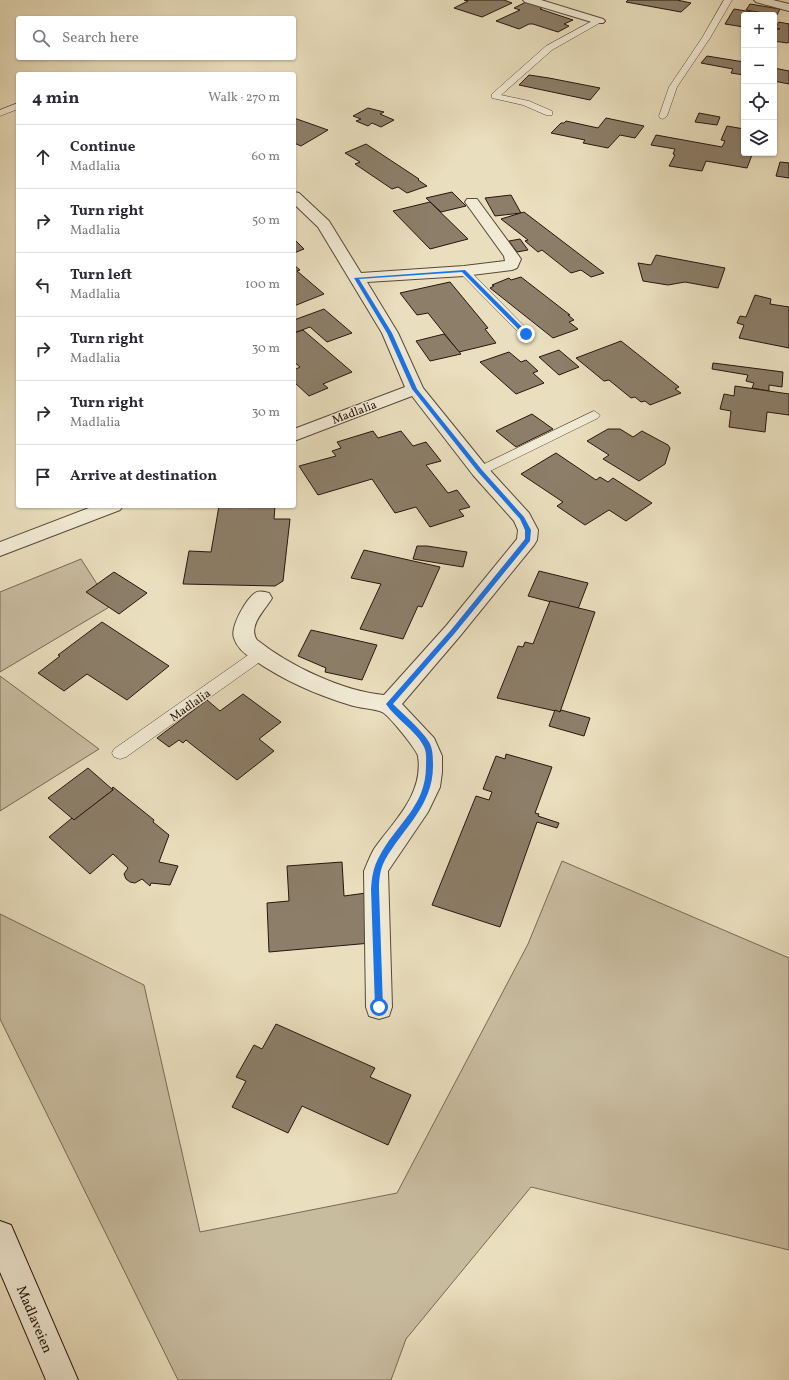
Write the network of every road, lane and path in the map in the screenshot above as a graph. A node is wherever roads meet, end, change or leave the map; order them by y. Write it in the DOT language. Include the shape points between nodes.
graph roads {
  1 [pos="529,0"];
  2 [pos="728,0"];
  3 [pos="760,0"];
  4 [pos="789,8"];
  5 [pos="599,21"];
  6 [pos="16,107"];
  7 [pos="0,113"];
  8 [pos="549,113"];
  9 [pos="663,116"];
  10 [pos="296,198"];
  11 [pos="472,202"];
  12 [pos="464,270"];
  13 [pos="356,278"];
  14 [pos="526,334"];
  15 [pos="415,389"];
  16 [pos="594,415"];
  17 [pos="296,434"];
  18 [pos="480,471"];
  19 [pos="108,508"];
  20 [pos="0,549"];
  21 [pos="262,598"];
  22 [pos="258,655"];
  23 [pos="389,704"];
  24 [pos="120,753"];
  25 [pos="379,1007"];
  26 [pos="0,1236"];
  27 [pos="62,1380"];
  1 -- 5 [label="street"];
  2 -- 9 [label="lane" via="674,87"];
  3 -- 4 [label="street"];
  5 -- 8 [label="lane" via="549,48 495,96 526,103"];
  6 -- 7 [label="lane"];
  10 -- 13 [label="street" via="324,224"];
  11 -- 12 [label="street" via="508,251 513,262 512,265"];
  12 -- 13 [label="street"];
  12 -- 14 [label="lane"];
  13 -- 15 [label="street" via="390,333"];
  15 -- 17 [label="street, Madlalia"];
  15 -- 18 [label="street"];
  16 -- 18 [label="lane"];
  18 -- 23 [label="street" via="522,518 528,530 528,540"];
  19 -- 20 [label="street"];
  21 -- 22 [label="street" via="245,621 243,630 247,646"];
  22 -- 23 [label="street" via="353,699"];
  22 -- 24 [label="lane, Madlalia"];
  23 -- 25 [label="street" via="426,744 430,756 430,772 428,787 420,806 382,858 376,871"];
  26 -- 27 [label="street, Madlaveien"];
}
